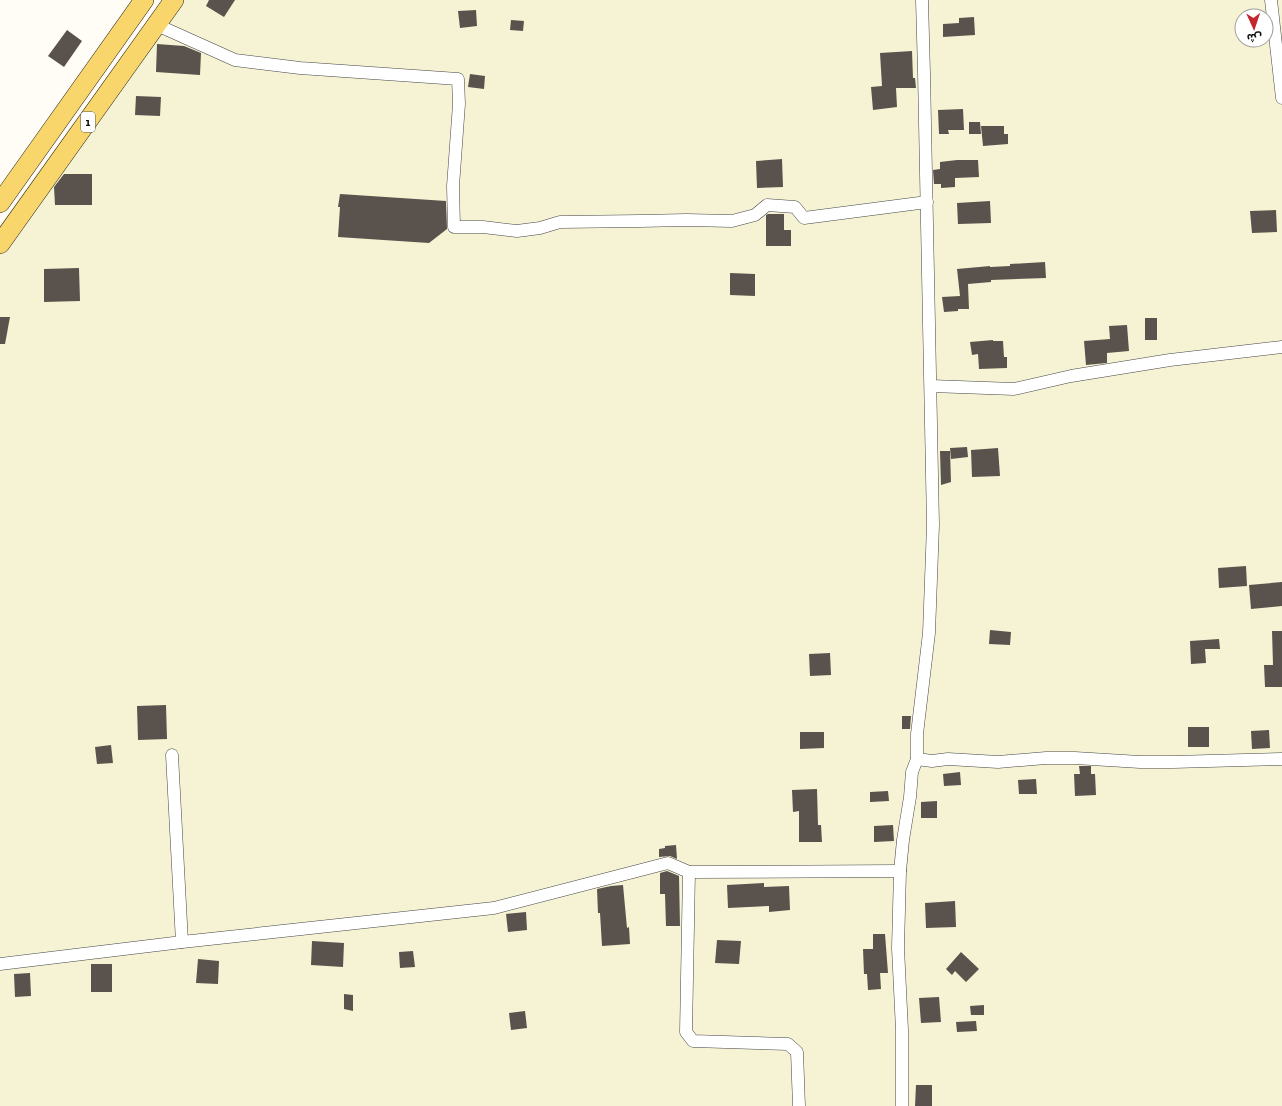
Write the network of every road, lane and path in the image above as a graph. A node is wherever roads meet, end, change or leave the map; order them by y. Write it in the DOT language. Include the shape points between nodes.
graph roads {
  1 [pos="144,0"];
  2 [pos="174,0"];
  3 [pos="922,0"];
  4 [pos="1271,0"];
  5 [pos="157,25"];
  6 [pos="108,52"];
  7 [pos="126,68"];
  8 [pos="1282,98"];
  9 [pos="927,202"];
  10 [pos="0,203"];
  11 [pos="0,244"];
  12 [pos="1282,347"];
  13 [pos="930,386"];
  14 [pos="172,755"];
  15 [pos="917,759"];
  16 [pos="1282,759"];
  17 [pos="900,871"];
  18 [pos="689,872"];
  19 [pos="182,942"];
  20 [pos="0,964"];
  21 [pos="799,1106"];
  22 [pos="902,1106"];
  1 -- 6 [label="main road, 1"];
  2 -- 5 [label="main road, 1"];
  3 -- 9 [label="street"];
  4 -- 8 [label="street"];
  5 -- 7 [label="main road, 1"];
  5 -- 9 [label="street" via="235,60 300,68 458,79 453,186 454,226 517,231 560,222 732,221 755,215 767,204 795,206 804,218"];
  6 -- 7 [label="main road"];
  6 -- 10 [label="main road, 1"];
  7 -- 11 [label="main road, 1"];
  9 -- 13 [label="street"];
  12 -- 13 [label="street" via="1170,360 1014,388"];
  13 -- 15 [label="street" via="933,525 931,603 917,734"];
  14 -- 19 [label="street"];
  15 -- 16 [label="street" via="998,762 1046,758 1140,762"];
  15 -- 17 [label="street" via="912,772"];
  17 -- 18 [label="street"];
  17 -- 22 [label="street" via="898,948"];
  18 -- 19 [label="street" via="668,863 494,908"];
  18 -- 21 [label="street" via="686,1032 693,1041 788,1044 797,1052"];
  19 -- 20 [label="street"];
}
